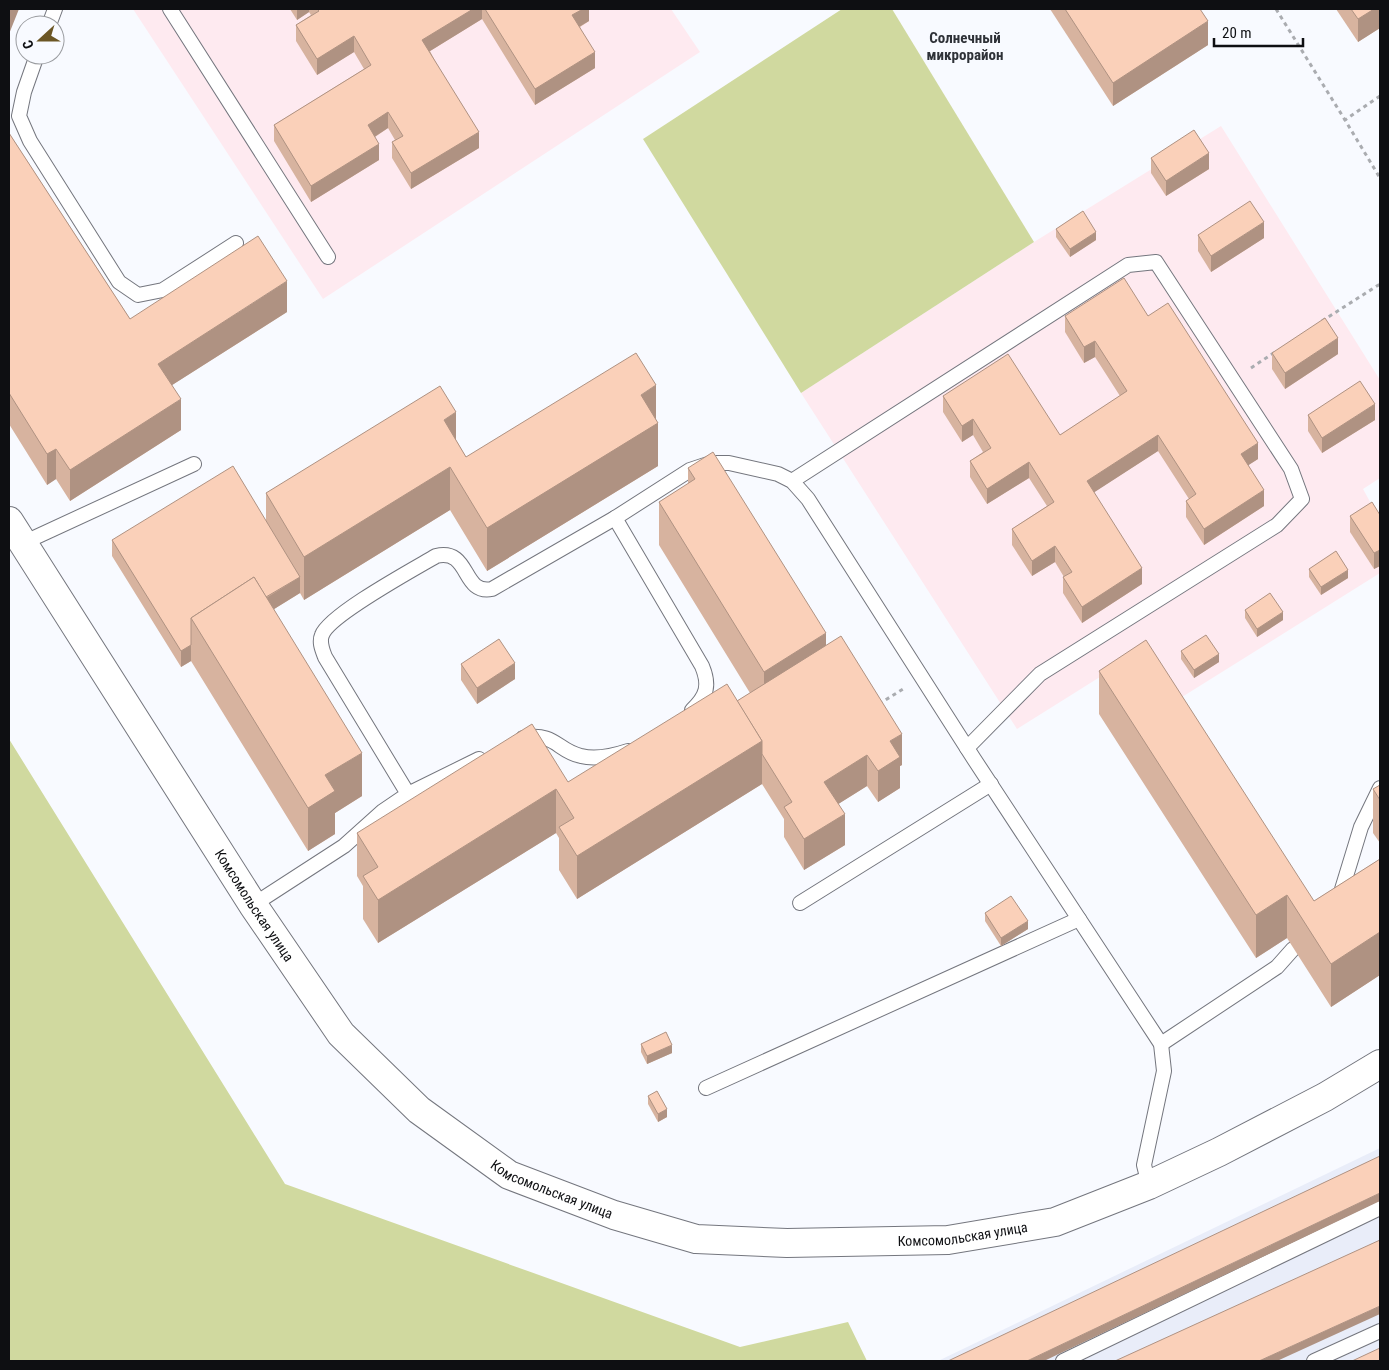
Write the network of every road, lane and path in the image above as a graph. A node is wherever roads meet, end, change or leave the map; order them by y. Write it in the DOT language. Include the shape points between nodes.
graph roads {
  1 [pos="170,9"];
  2 [pos="1276,9"];
  3 [pos="33,65"];
  4 [pos="1380,96"];
  5 [pos="1345,120"];
  6 [pos="1380,178"];
  7 [pos="236,243"];
  8 [pos="328,257"];
  9 [pos="1380,284"];
  10 [pos="1315,326"];
  11 [pos="1282,348"];
  12 [pos="1233,380"];
  13 [pos="194,464"];
  14 [pos="792,481"];
  15 [pos="615,518"];
  16 [pos="9,521"];
  17 [pos="23,543"];
  18 [pos="910,684"];
  19 [pos="872,708"];
  20 [pos="678,720"];
  21 [pos="512,742"];
  22 [pos="640,746"];
  23 [pos="967,748"];
  24 [pos="494,751"];
  25 [pos="991,784"];
  26 [pos="1380,788"];
  27 [pos="408,794"];
  28 [pos="800,903"];
  29 [pos="253,905"];
  30 [pos="1334,909"];
  31 [pos="1079,919"];
  32 [pos="1293,949"];
  33 [pos="1161,1044"];
  34 [pos="1380,1064"];
  35 [pos="706,1088"];
  36 [pos="1149,1185"];
  37 [pos="1380,1208"];
  38 [pos="1380,1330"];
  39 [pos="1063,1361"];
  40 [pos="1314,1361"];
  1 -- 8 [label="lane"];
  2 -- 5 [label="path"];
  3 -- 7 [label="lane" via="19,116 30,142 119,282 138,295 163,290"];
  4 -- 5 [label="path"];
  5 -- 6 [label="path"];
  9 -- 10 [label="path"];
  11 -- 12 [label="path"];
  12 -- 14 [label="lane" via="1156,262 1128,265"];
  12 -- 23 [label="lane" via="1291,469 1302,499 1277,525 1040,674"];
  13 -- 17 [label="lane"];
  14 -- 15 [label="lane" via="752,467 711,463 690,470"];
  14 -- 23 [label="lane" via="808,499"];
  15 -- 20 [label="lane" via="707,678 703,700"];
  15 -- 27 [label="lane" via="492,589 474,586 457,558 447,553 436,556 326,626 321,636 325,657"];
  16 -- 17 [label="street, Комсомольская улица"];
  17 -- 29 [label="street, Комсомольская улица"];
  18 -- 19 [label="path"];
  21 -- 22 [label="lane" via="535,736 552,740 580,756 596,757 616,755"];
  23 -- 25 [label="lane"];
  24 -- 27 [label="lane"];
  25 -- 28 [label="lane"];
  25 -- 31 [label="lane"];
  26 -- 30 [label="lane" via="1361,827"];
  27 -- 29 [label="lane" via="383,811 344,846"];
  29 -- 36 [label="street, Комсомольская улица" via="341,1034 419,1110 509,1175 614,1215 696,1239 786,1243 948,1240 1054,1222"];
  31 -- 33 [label="lane"];
  31 -- 35 [label="lane"];
  32 -- 33 [label="lane" via="1277,967"];
  33 -- 36 [label="lane" via="1164,1071 1144,1165"];
  34 -- 36 [label="street, Комсомольская улица" via="1220,1152"];
  37 -- 39 [label="lane"];
  38 -- 40 [label="lane"];
}
